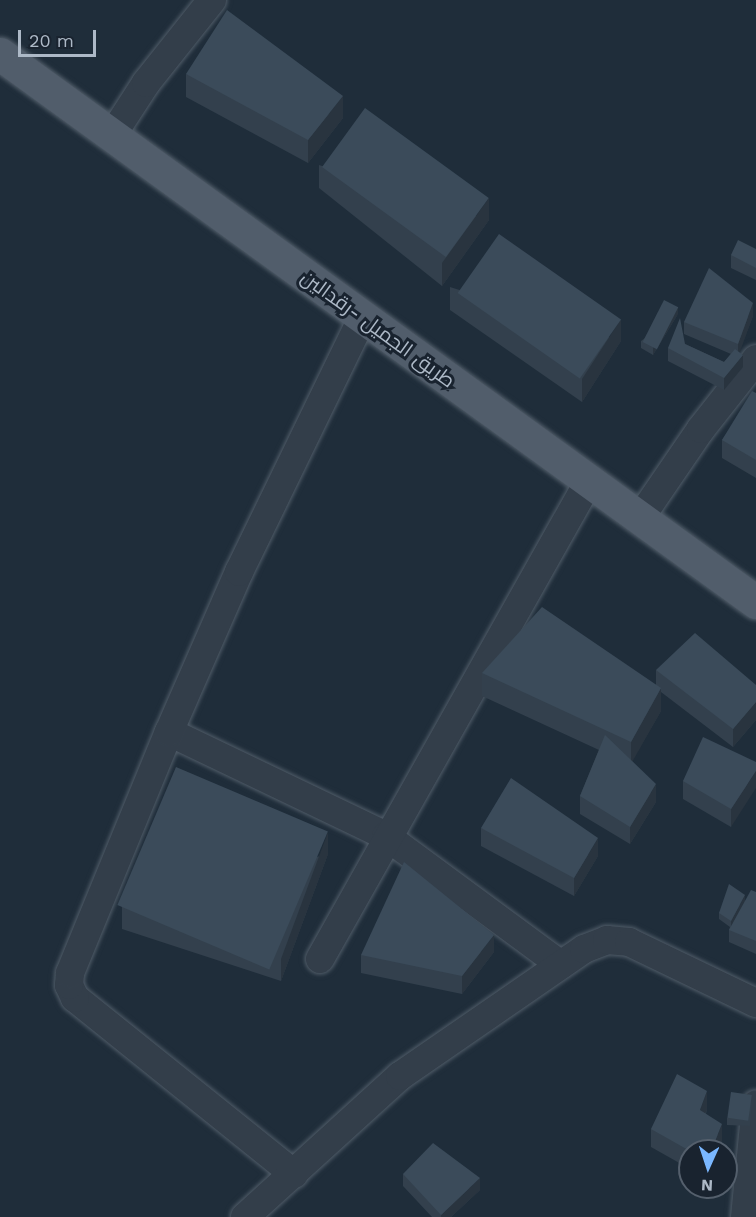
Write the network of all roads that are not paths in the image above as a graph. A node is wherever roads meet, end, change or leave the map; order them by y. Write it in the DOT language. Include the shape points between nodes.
graph roads {
  1 [pos="212,0"];
  2 [pos="0,54"];
  3 [pos="113,134"];
  4 [pos="362,319"];
  5 [pos="756,359"];
  6 [pos="589,481"];
  7 [pos="640,518"];
  8 [pos="756,602"];
  9 [pos="169,732"];
  10 [pos="386,836"];
  11 [pos="320,959"];
  12 [pos="561,965"];
  13 [pos="756,1003"];
  14 [pos="756,1105"];
  15 [pos="294,1174"];
  16 [pos="245,1217"];
  17 [pos="745,1217"];
  1 -- 3 [label="street" via="159,65"];
  2 -- 3 [label="main road, طريق الجميل -رقدالين"];
  3 -- 4 [label="main road, طريق الجميل -رقدالين"];
  4 -- 6 [label="main road, طريق الجميل -رقدالين"];
  4 -- 9 [label="street" via="239,572"];
  5 -- 7 [label="street" via="700,429"];
  6 -- 7 [label="main road, طريق الجميل -رقدالين"];
  6 -- 10 [label="street"];
  7 -- 8 [label="main road, طريق الجميل -رقدالين"];
  9 -- 10 [label="street"];
  9 -- 15 [label="street" via="70,972 69,985 75,998"];
  10 -- 11 [label="street"];
  10 -- 12 [label="street"];
  12 -- 13 [label="street" via="584,948 607,940 628,942"];
  12 -- 15 [label="street" via="400,1076"];
  14 -- 17 [label="street"];
  15 -- 16 [label="street"];
}
